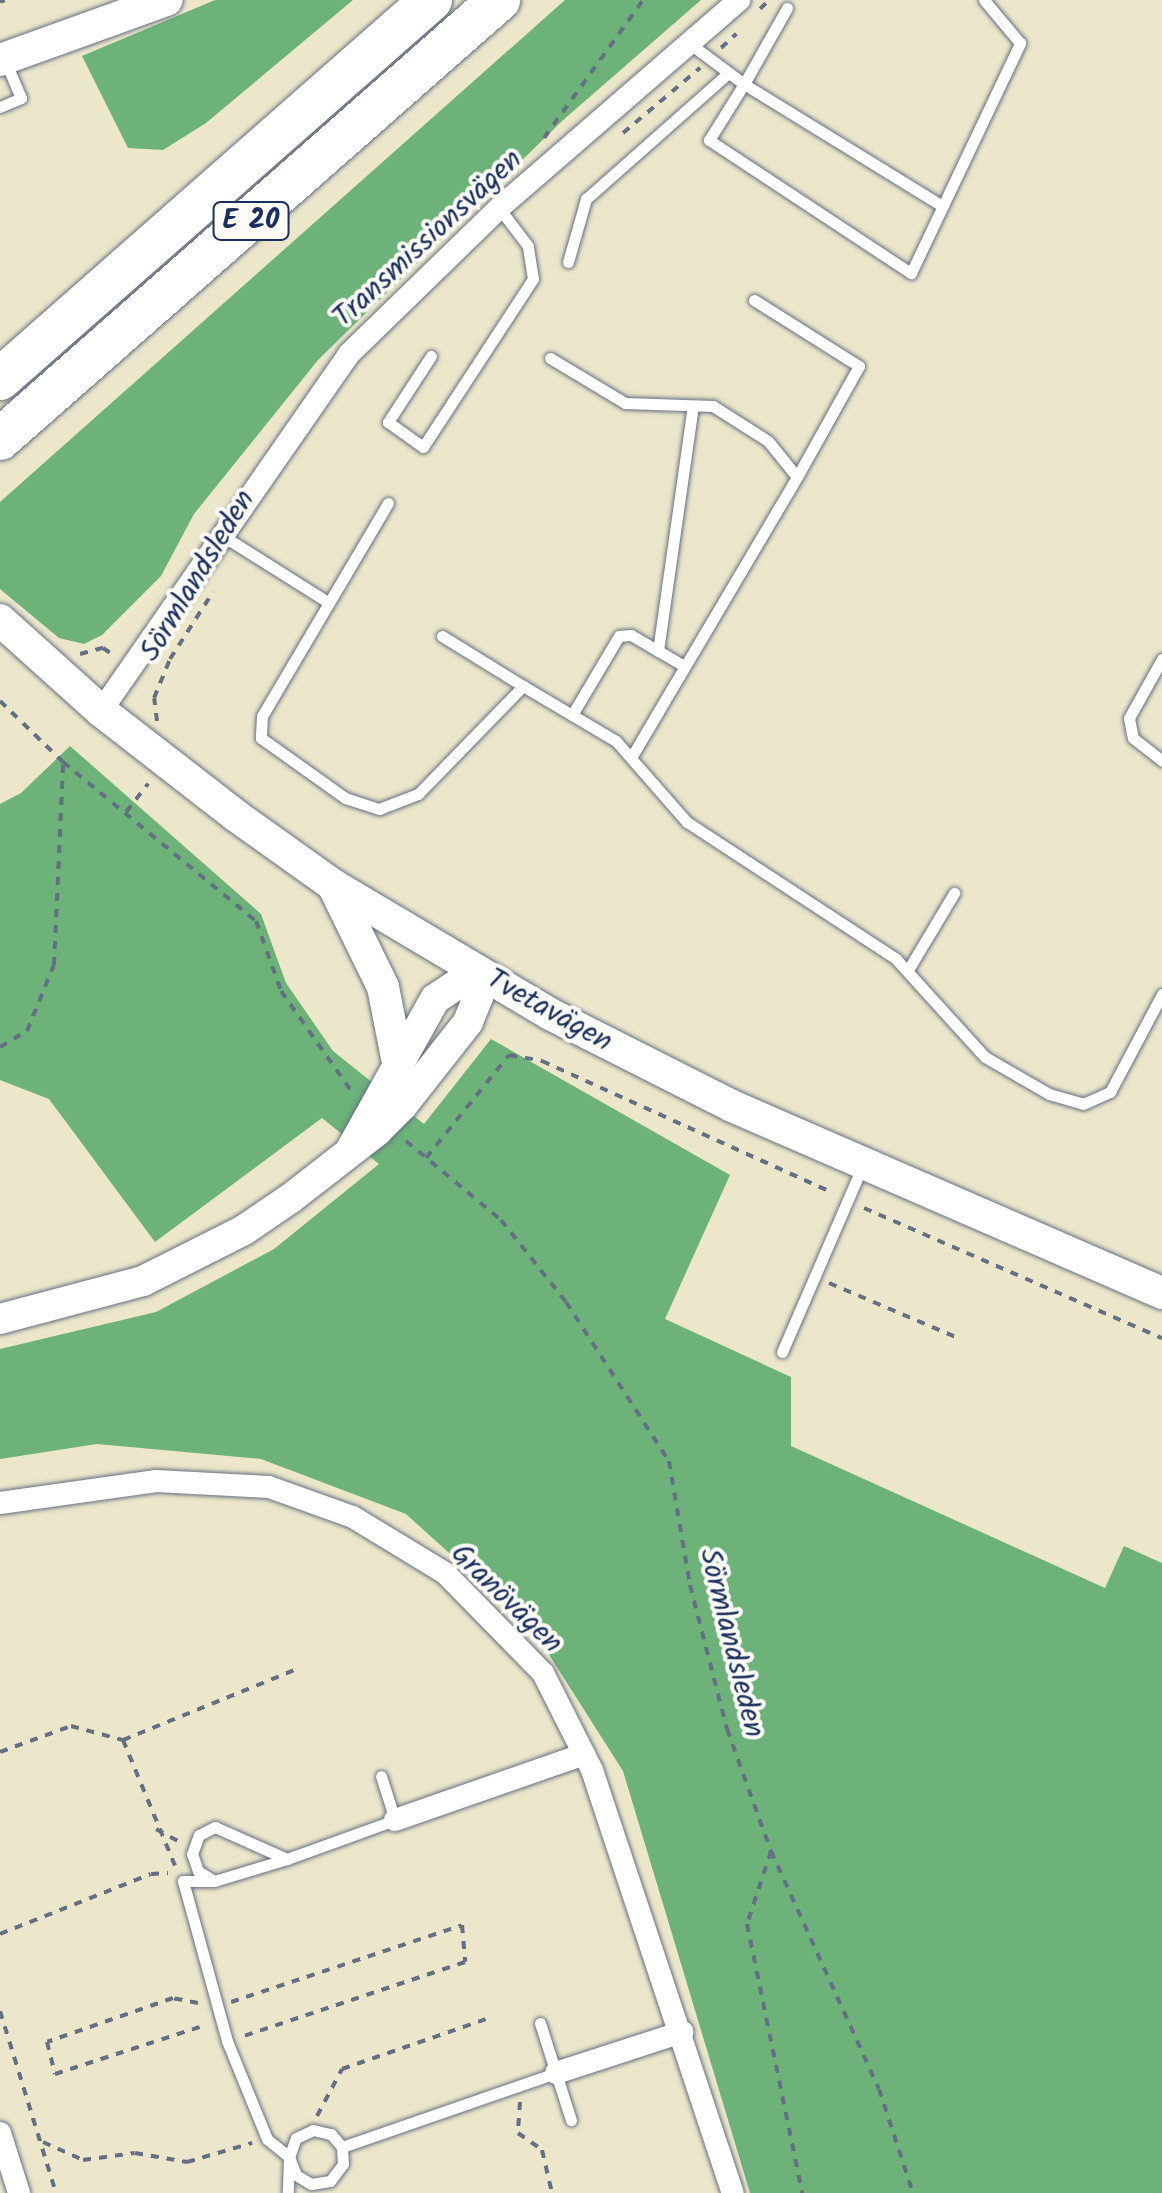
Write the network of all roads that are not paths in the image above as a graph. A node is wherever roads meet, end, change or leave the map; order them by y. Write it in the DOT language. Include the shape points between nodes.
graph roads {
  1 [pos="168,0"];
  2 [pos="432,0"];
  3 [pos="500,0"];
  4 [pos="739,0"];
  5 [pos="984,0"];
  6 [pos="788,8"];
  7 [pos="693,46"];
  8 [pos="2,59"];
  9 [pos="726,75"];
  10 [pos="744,84"];
  11 [pos="0,107"];
  12 [pos="942,206"];
  13 [pos="499,208"];
  14 [pos="568,262"];
  15 [pos="754,300"];
  16 [pos="431,356"];
  17 [pos="550,358"];
  18 [pos="0,379"];
  19 [pos="693,406"];
  20 [pos="0,439"];
  21 [pos="796,478"];
  22 [pos="388,503"];
  23 [pos="232,542"];
  24 [pos="328,602"];
  25 [pos="0,620"];
  26 [pos="442,636"];
  27 [pos="658,651"];
  28 [pos="1162,660"];
  29 [pos="684,666"];
  30 [pos="523,686"];
  31 [pos="101,711"];
  32 [pos="572,715"];
  33 [pos="632,756"];
  34 [pos="1162,761"];
  35 [pos="332,885"];
  36 [pos="954,892"];
  37 [pos="908,970"];
  38 [pos="477,971"];
  39 [pos="1162,994"];
  40 [pos="397,1058"];
  41 [pos="350,1149"];
  42 [pos="864,1164"];
  43 [pos="1162,1293"];
  44 [pos="0,1319"];
  45 [pos="782,1352"];
  46 [pos="0,1503"];
  47 [pos="584,1754"];
  48 [pos="381,1776"];
  49 [pos="395,1820"];
  50 [pos="287,1858"];
  51 [pos="214,1881"];
  52 [pos="540,2023"];
  53 [pos="682,2032"];
  54 [pos="556,2073"];
  55 [pos="571,2120"];
  56 [pos="1,2137"];
  57 [pos="342,2148"];
  58 [pos="289,2157"];
  59 [pos="20,2193"];
  60 [pos="288,2193"];
  61 [pos="733,2193"];
  1 -- 8 [label="main road"];
  2 -- 18 [label="highway, E 20"];
  3 -- 20 [label="highway, E 20"];
  4 -- 7 [label="street, Transmissionsvägen"];
  5 -- 12 [label="lane" via="1020,42"];
  6 -- 10 [label="lane"];
  7 -- 9 [label="lane"];
  7 -- 13 [label="street, Transmissionsvägen"];
  8 -- 11 [label="lane" via="21,98"];
  9 -- 10 [label="lane"];
  9 -- 14 [label="lane" via="586,199"];
  10 -- 12 [label="lane"];
  10 -- 12 [label="lane" via="709,140 911,273"];
  13 -- 16 [label="lane" via="528,246 533,279 423,447 388,422"];
  13 -- 23 [label="street, Transmissionsvägen" via="349,354"];
  15 -- 21 [label="lane" via="860,366"];
  17 -- 19 [label="lane" via="625,403"];
  19 -- 21 [label="lane" via="713,406 768,441"];
  19 -- 27 [label="lane"];
  21 -- 29 [label="lane"];
  22 -- 24 [label="lane"];
  23 -- 24 [label="lane"];
  23 -- 31 [label="street, Transmissionsvägen"];
  24 -- 30 [label="lane" via="272,694 261,738 358,806 379,809 418,794"];
  25 -- 31 [label="main road, Tvetavägen"];
  26 -- 30 [label="lane"];
  27 -- 29 [label="lane"];
  27 -- 32 [label="lane" via="631,635 619,636"];
  28 -- 34 [label="lane" via="1129,718 1133,738"];
  29 -- 33 [label="lane"];
  30 -- 32 [label="lane"];
  31 -- 35 [label="main road, Tvetavägen"];
  32 -- 33 [label="lane"];
  33 -- 37 [label="lane" via="688,822 718,846"];
  35 -- 38 [label="main road, Tvetavägen"];
  35 -- 40 [label="main road" via="383,987"];
  36 -- 37 [label="lane"];
  37 -- 39 [label="lane" via="985,1057 1049,1094 1082,1104 1110,1092"];
  38 -- 40 [label="street" via="435,999"];
  38 -- 41 [label="street" via="478,997 468,1022 402,1106"];
  38 -- 42 [label="main road, Tvetavägen" via="644,1063"];
  40 -- 41 [label="street"];
  41 -- 44 [label="street" via="244,1230 194,1257 98,1298"];
  42 -- 43 [label="main road, Tvetavägen"];
  42 -- 45 [label="lane"];
  46 -- 47 [label="street, Granövägen" via="156,1480 269,1487 353,1517 445,1573 543,1673"];
  47 -- 49 [label="street"];
  47 -- 53 [label="street, Granövägen"];
  48 -- 49 [label="lane"];
  49 -- 50 [label="lane"];
  50 -- 51 [label="lane"];
  50 -- 51 [label="lane" via="215,1827 199,1835 194,1848 198,1872"];
  51 -- 58 [label="lane" via="181,1876 227,2041 266,2139"];
  52 -- 54 [label="lane"];
  53 -- 54 [label="street"];
  53 -- 61 [label="street, Granövägen"];
  54 -- 55 [label="lane"];
  54 -- 57 [label="lane"];
  56 -- 59 [label="street"];
  57 -- 58 [label="lane" via="331,2134 312,2130 296,2138"];
  57 -- 58 [label="lane" via="343,2164 330,2181 312,2184 296,2175"];
  58 -- 60 [label="lane"];
}
